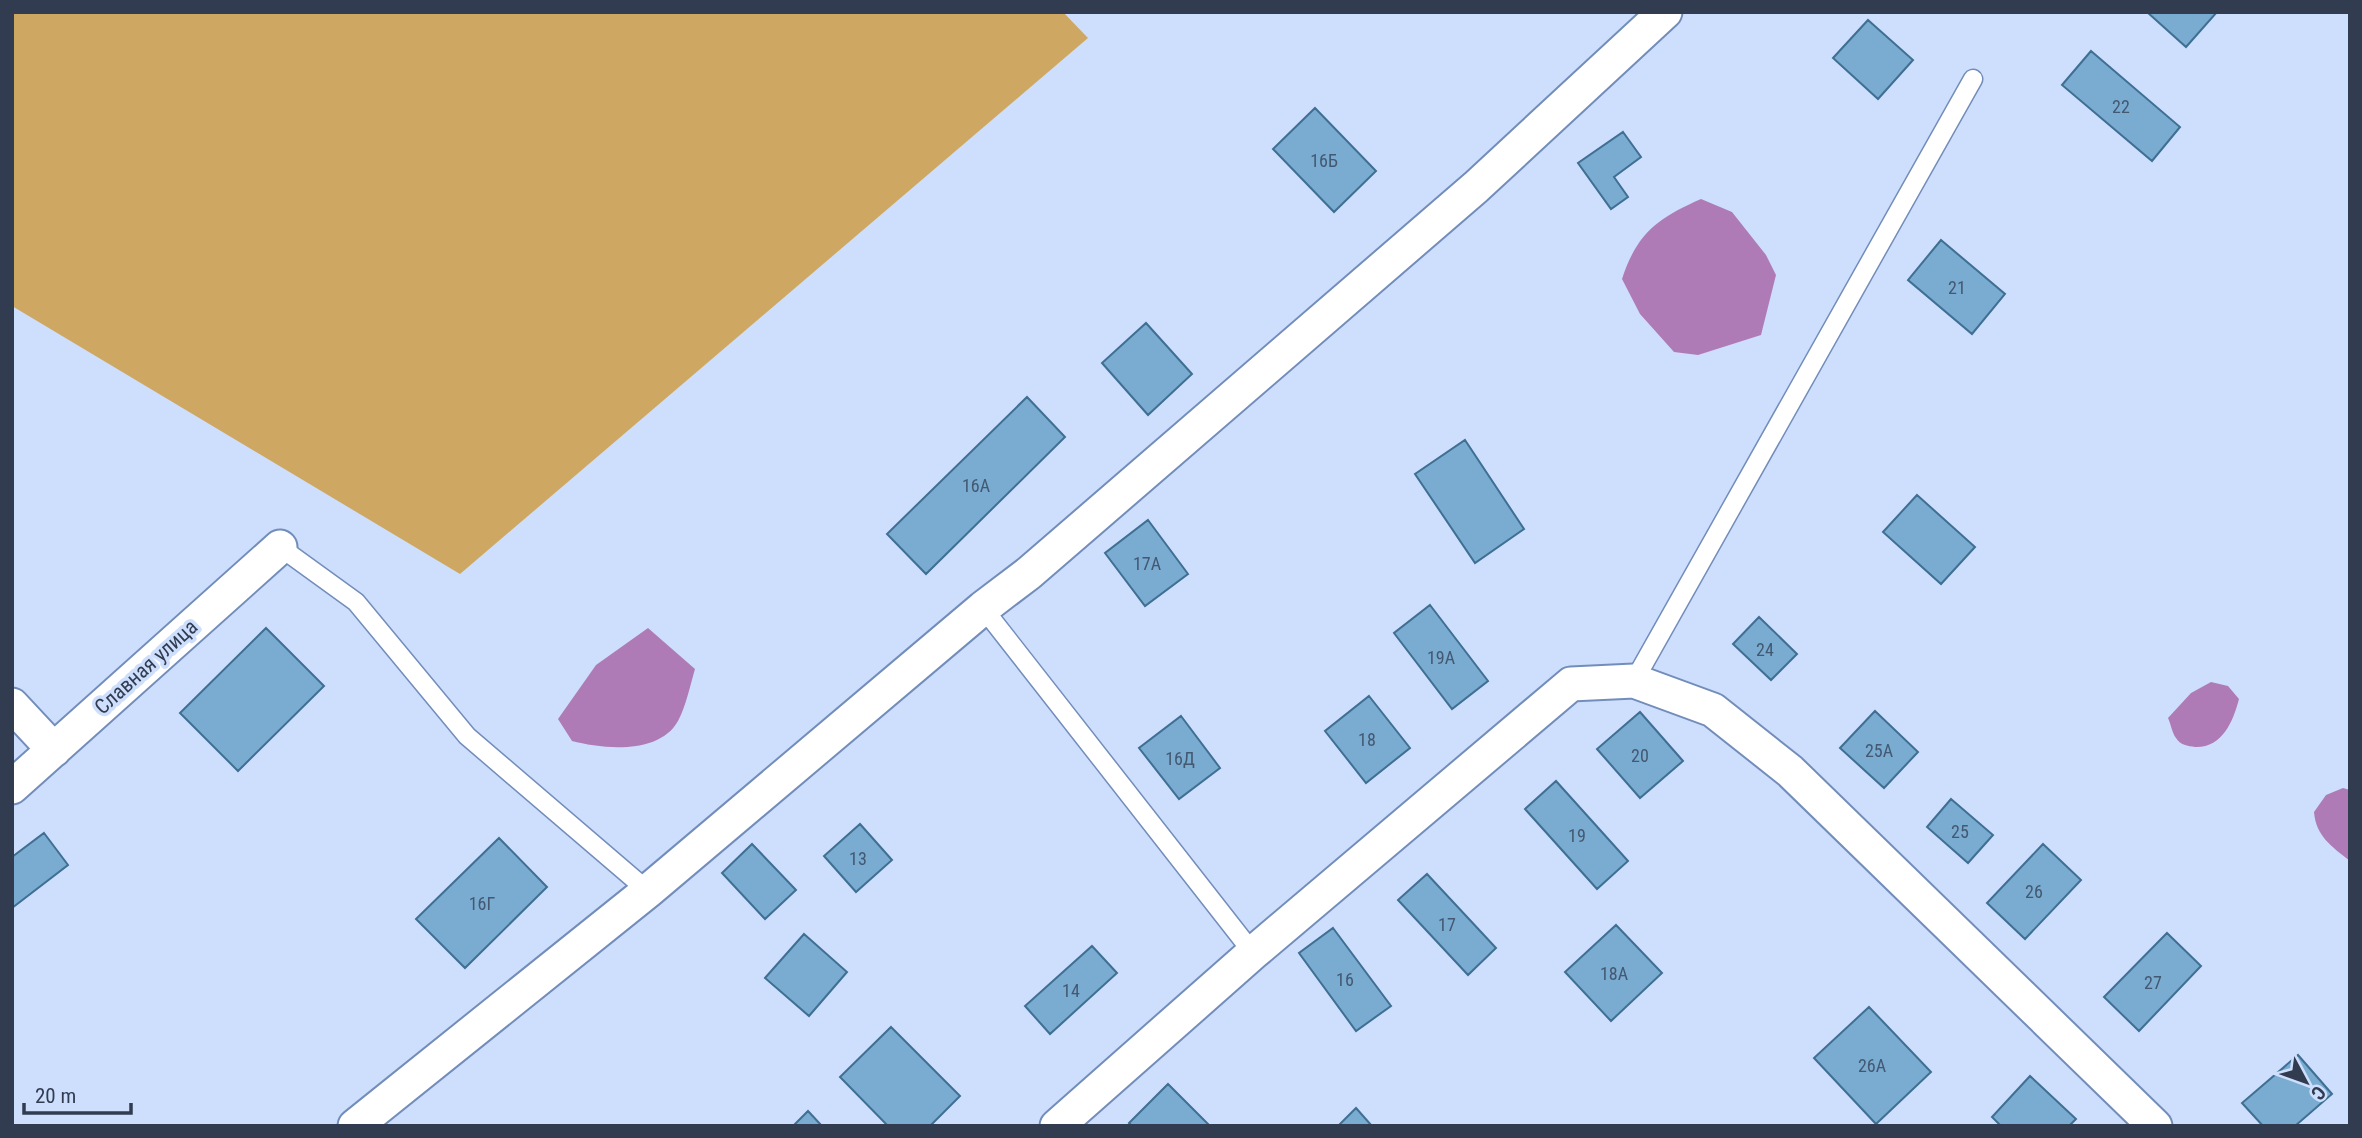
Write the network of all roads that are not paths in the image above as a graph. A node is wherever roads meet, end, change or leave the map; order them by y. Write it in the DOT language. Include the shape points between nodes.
graph roads {
  1 [pos="1665,12"];
  2 [pos="1973,79"];
  3 [pos="280,547"];
  4 [pos="983,608"];
  5 [pos="1634,681"];
  6 [pos="12,705"];
  7 [pos="54,750"];
  8 [pos="12,787"];
  9 [pos="648,891"];
  10 [pos="1253,953"];
  11 [pos="355,1126"];
  12 [pos="1057,1126"];
  13 [pos="2155,1126"];
  1 -- 4 [label="street" via="1476,187 1274,364"];
  2 -- 5 [label="lane"];
  3 -- 7 [label="street, Славная улица"];
  3 -- 9 [label="lane" via="356,602 467,736"];
  4 -- 9 [label="street"];
  4 -- 10 [label="lane"];
  5 -- 10 [label="street" via="1571,684"];
  5 -- 13 [label="street" via="1713,710 1790,771"];
  6 -- 7 [label="street"];
  7 -- 8 [label="street, Славная улица"];
  9 -- 11 [label="street"];
  10 -- 12 [label="street"];
}
